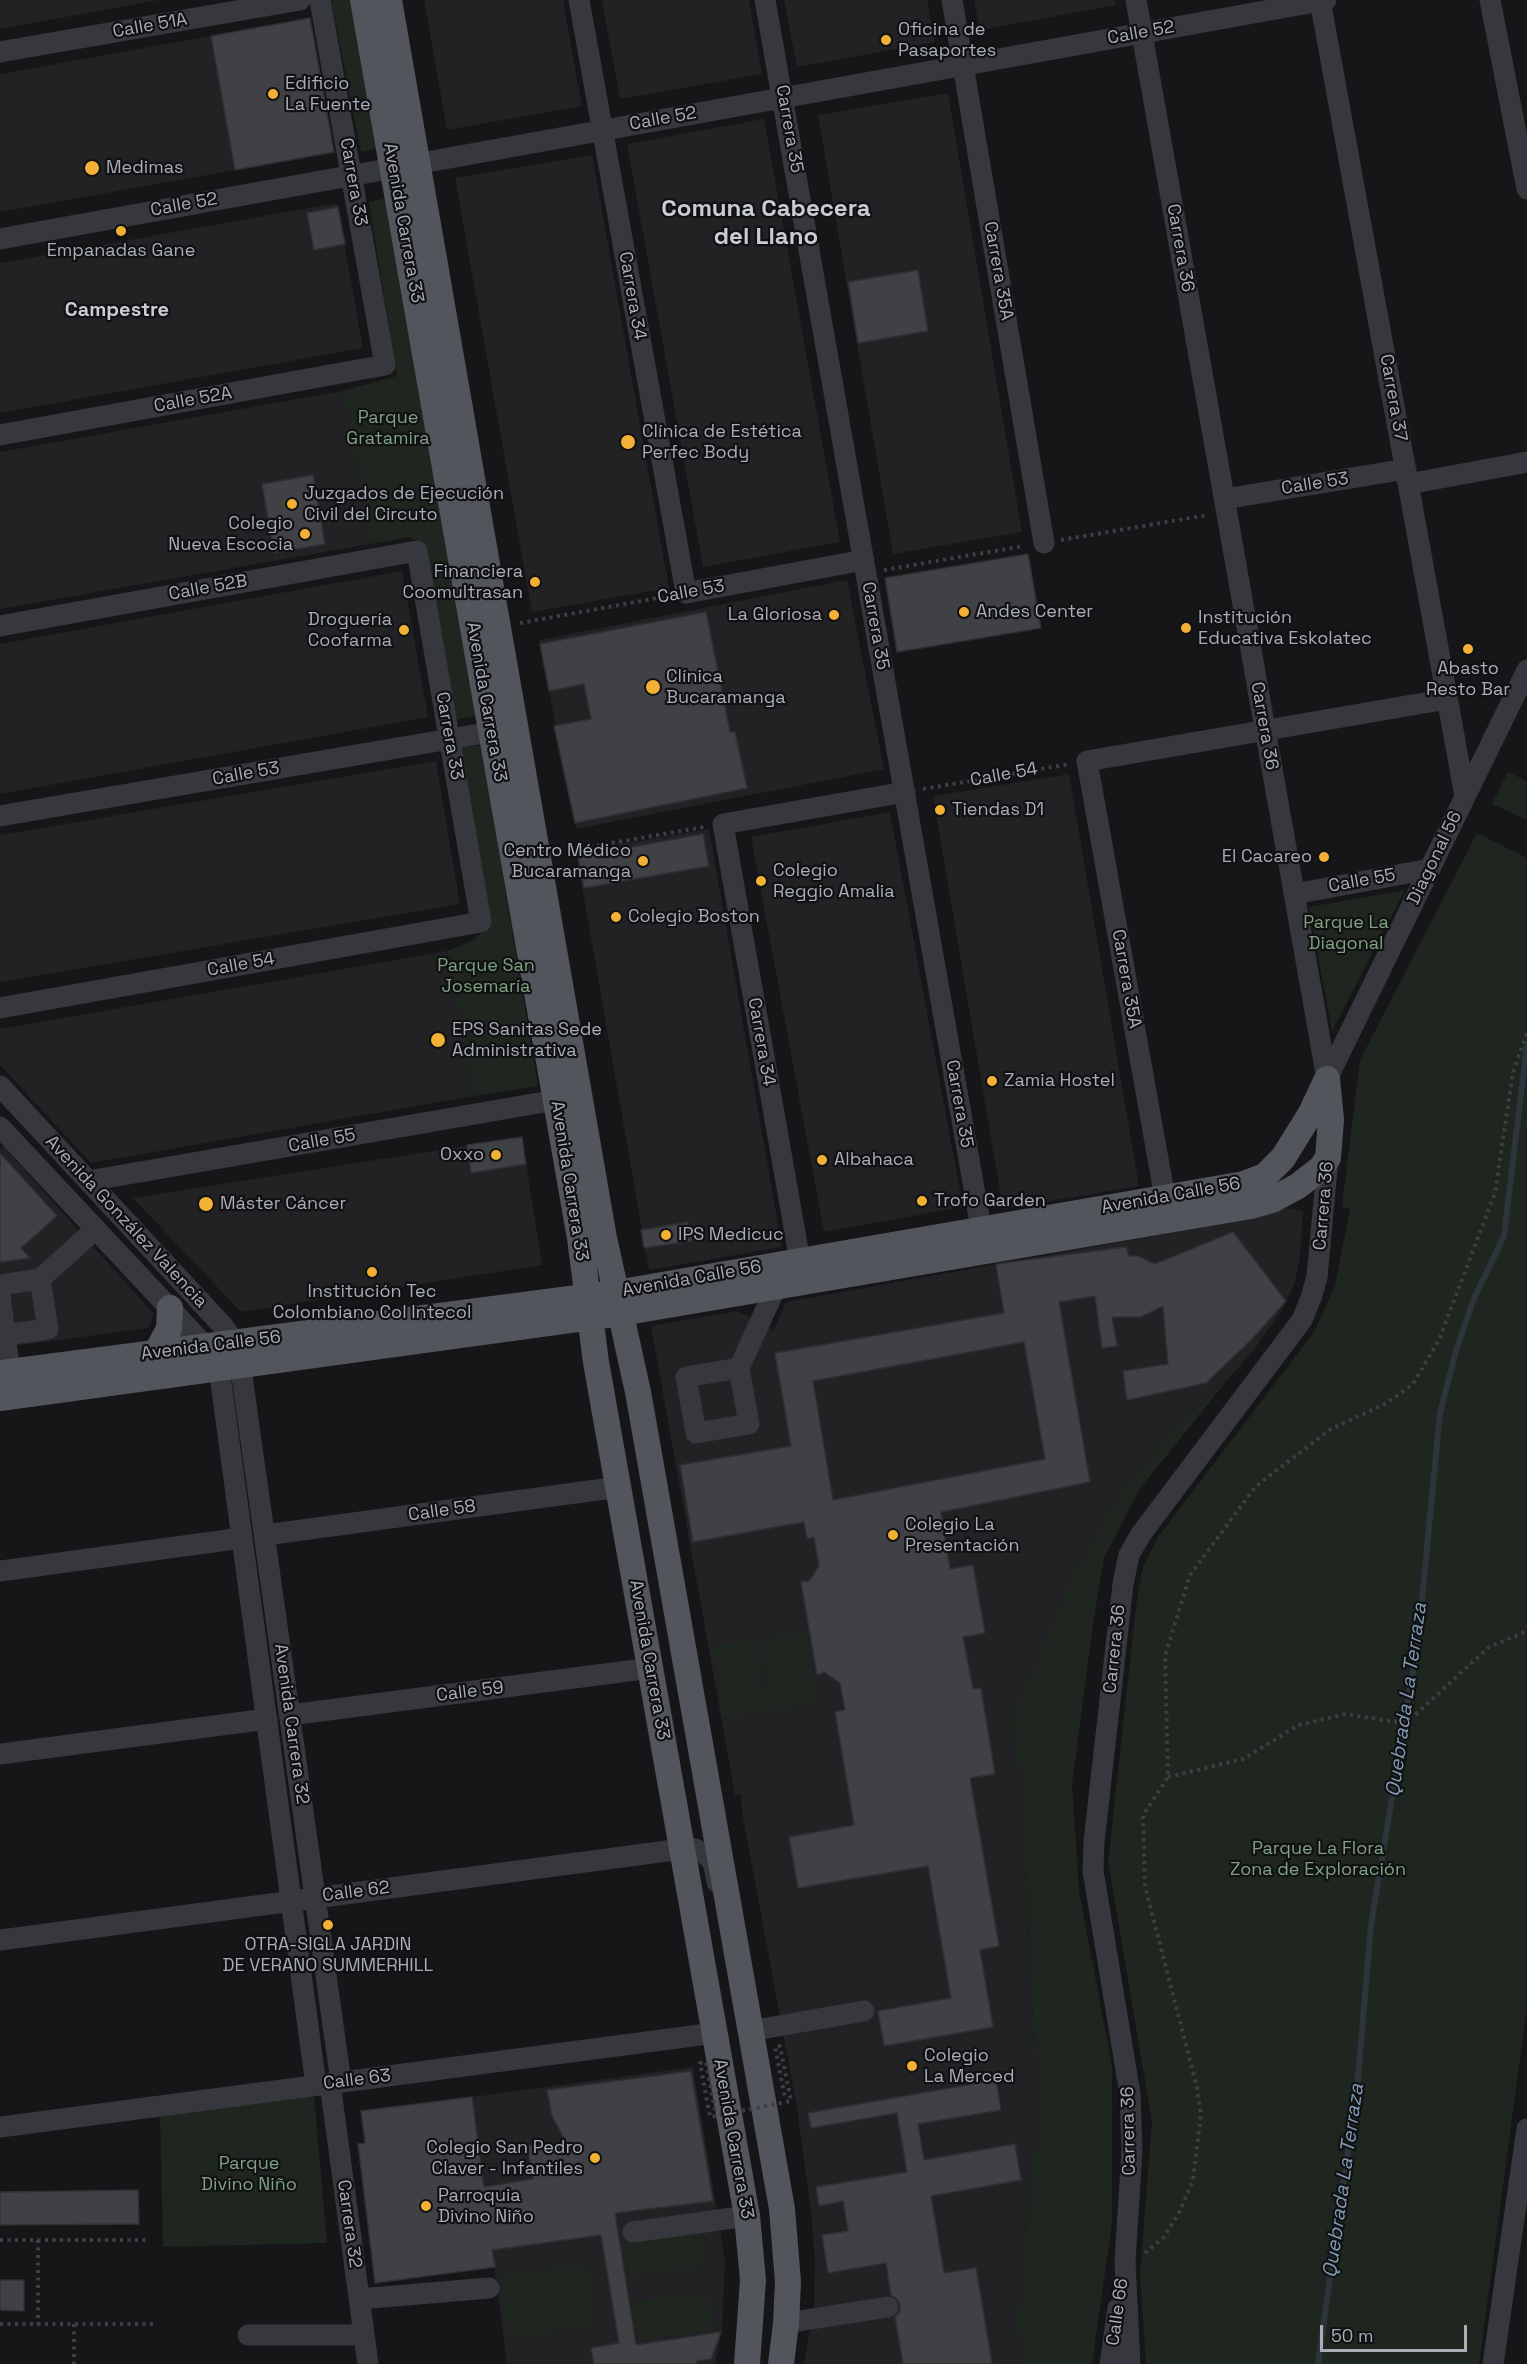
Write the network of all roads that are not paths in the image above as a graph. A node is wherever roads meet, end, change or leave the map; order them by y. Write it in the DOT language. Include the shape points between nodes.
graph roads {
  1 [pos="300,0"];
  2 [pos="320,0"];
  3 [pos="363,0"];
  4 [pos="389,0"];
  5 [pos="579,0"];
  6 [pos="765,0"];
  7 [pos="952,0"];
  8 [pos="1136,0"];
  9 [pos="1322,0"];
  10 [pos="1490,0"];
  11 [pos="1142,33"];
  12 [pos="0,52"];
  13 [pos="964,65"];
  14 [pos="783,97"];
  15 [pos="602,130"];
  16 [pos="405,165"];
  17 [pos="351,175"];
  18 [pos="1527,189"];
  19 [pos="0,239"];
  20 [pos="385,365"];
  21 [pos="0,435"];
  22 [pos="1527,462"];
  23 [pos="1407,477"];
  24 [pos="1224,499"];
  25 [pos="1044,543"];
  26 [pos="417,551"];
  27 [pos="864,560"];
  28 [pos="686,593"];
  29 [pos="0,626"];
  30 [pos="1527,670"];
  31 [pos="1447,699"];
  32 [pos="1265,730"];
  33 [pos="491,732"];
  34 [pos="449,739"];
  35 [pos="905,792"];
  36 [pos="1465,796"];
  37 [pos="0,816"];
  38 [pos="1430,869"];
  39 [pos="1294,894"];
  40 [pos="481,922"];
  41 [pos="0,1008"];
  42 [pos="1327,1079"];
  43 [pos="0,1086"];
  44 [pos="556,1100"];
  45 [pos="0,1127"];
  46 [pos="1328,1158"];
  47 [pos="88,1181"];
  48 [pos="1164,1198"];
  49 [pos="96,1229"];
  50 [pos="983,1240"];
  51 [pos="800,1261"];
  52 [pos="40,1279"];
  53 [pos="0,1284"];
  54 [pos="776,1287"];
  55 [pos="0,1296"];
  56 [pos="618,1303"];
  57 [pos="588,1307"];
  58 [pos="170,1308"];
  59 [pos="5,1335"];
  60 [pos="206,1347"];
  61 [pos="156,1353"];
  62 [pos="232,1359"];
  63 [pos="739,1368"];
  64 [pos="5,1373"];
  65 [pos="0,1398"];
  66 [pos="619,1487"];
  67 [pos="265,1535"];
  68 [pos="242,1538"];
  69 [pos="0,1570"];
  70 [pos="651,1668"];
  71 [pos="290,1716"];
  72 [pos="267,1719"];
  73 [pos="0,1754"];
  74 [pos="682,1849"];
  75 [pos="710,1858"];
  76 [pos="315,1898"];
  77 [pos="291,1901"];
  78 [pos="0,1940"];
  79 [pos="742,1980"];
  80 [pos="864,2011"];
  81 [pos="750,2031"];
  82 [pos="715,2033"];
  83 [pos="329,2084"];
  84 [pos="0,2127"];
  85 [pos="1527,2129"];
  86 [pos="747,2216"];
  87 [pos="633,2232"];
  88 [pos="1125,2260"];
  89 [pos="489,2288"];
  90 [pos="359,2299"];
  91 [pos="888,2307"];
  92 [pos="786,2323"];
  93 [pos="248,2335"];
  94 [pos="364,2335"];
  95 [pos="368,2364"];
  96 [pos="747,2364"];
  97 [pos="781,2364"];
  98 [pos="1110,2364"];
  99 [pos="1130,2364"];
  100 [pos="1494,2364"];
  1 -- 12 [label="street, Calle 51A"];
  2 -- 17 [label="street, Carrera 33"];
  3 -- 16 [label="main road, Avenida Carrera 33"];
  4 -- 16 [label="main road, Avenida Carrera 33"];
  5 -- 15 [label="street, Carrera 34"];
  6 -- 14 [label="street, Carrera 35"];
  7 -- 13 [label="street, Carrera 35A"];
  8 -- 11 [label="street, Carrera 36"];
  9 -- 11 [label="street, Calle 52"];
  9 -- 23 [label="street, Carrera 37"];
  10 -- 18 [label="street"];
  11 -- 13 [label="street, Calle 52"];
  11 -- 24 [label="street, Carrera 36"];
  13 -- 14 [label="street, Calle 52"];
  13 -- 25 [label="street, Carrera 35A"];
  14 -- 15 [label="street, Calle 52"];
  14 -- 27 [label="street, Carrera 35"];
  15 -- 16 [label="street, Calle 52"];
  15 -- 28 [label="street, Carrera 34"];
  16 -- 17 [label="street, Calle 52"];
  16 -- 33 [label="main road, Avenida Carrera 33"];
  16 -- 56 [label="main road, Avenida Carrera 33"];
  17 -- 19 [label="street, Calle 52"];
  17 -- 20 [label="street, Carrera 33"];
  20 -- 21 [label="street, Calle 52A"];
  22 -- 23 [label="street, Calle 53"];
  23 -- 24 [label="street, Calle 53"];
  23 -- 31 [label="street, Carrera 37"];
  24 -- 32 [label="street, Carrera 36"];
  26 -- 29 [label="street, Calle 52B"];
  26 -- 34 [label="street, Carrera 33"];
  27 -- 28 [label="street, Calle 53"];
  27 -- 35 [label="street, Carrera 35"];
  30 -- 36 [label="street, Diagonal 56"];
  31 -- 32 [label="street"];
  31 -- 36 [label="street, Carrera 37"];
  32 -- 39 [label="street, Carrera 36"];
  32 -- 48 [label="street, Carrera 35A" via="1087,761"];
  33 -- 34 [label="street, Calle 53"];
  33 -- 44 [label="main road, Avenida Carrera 33"];
  34 -- 37 [label="street, Calle 53"];
  34 -- 40 [label="street, Carrera 33"];
  35 -- 50 [label="street, Carrera 35"];
  35 -- 51 [label="street, Carrera 34" via="723,824"];
  36 -- 38 [label="street, Diagonal 56"];
  38 -- 39 [label="street, Calle 55"];
  38 -- 42 [label="street, Diagonal 56"];
  39 -- 42 [label="street, Carrera 36"];
  40 -- 41 [label="street, Calle 54"];
  42 -- 46 [label="main road, Carrera 36" via="1331,1119"];
  42 -- 48 [label="main road, Avenida Calle 56" via="1297,1139 1265,1176 1244,1184"];
  43 -- 47 [label="street, Avenida González Valencia"];
  44 -- 47 [label="street, Calle 55"];
  44 -- 57 [label="main road, Avenida Carrera 33"];
  45 -- 49 [label="street, Avenida González Valencia"];
  46 -- 50 [label="main road, Avenida Calle 56" via="1298,1186 1260,1204"];
  46 -- 88 [label="street, Carrera 36" via="1317,1277 1302,1320 1141,1534 1129,1555 1123,1584 1093,1871 1130,2094 1132,2150"];
  47 -- 62 [label="street, Avenida González Valencia" via="223,1326"];
  48 -- 50 [label="main road, Avenida Calle 56"];
  49 -- 52 [label="street"];
  49 -- 58 [label="street, Avenida González Valencia"];
  50 -- 51 [label="main road, Avenida Calle 56"];
  50 -- 54 [label="main road, Avenida Calle 56"];
  51 -- 56 [label="main road, Avenida Calle 56"];
  52 -- 53 [label="street"];
  52 -- 59 [label="street" via="48,1329"];
  54 -- 56 [label="main road, Avenida Calle 56"];
  54 -- 63 [label="street"];
  55 -- 59 [label="street"];
  56 -- 57 [label="main road, Avenida Calle 56"];
  56 -- 79 [label="main road, Avenida Carrera 33" via="638,1392"];
  57 -- 62 [label="main road, Avenida Calle 56"];
  57 -- 66 [label="main road, Avenida Carrera 33"];
  58 -- 60 [label="street, Avenida González Valencia"];
  58 -- 61 [label="main road" via="169,1329"];
  59 -- 64 [label="street"];
  60 -- 61 [label="main road, Avenida Calle 56"];
  60 -- 62 [label="main road, Avenida Calle 56"];
  61 -- 64 [label="main road, Avenida Calle 56"];
  62 -- 65 [label="main road, Avenida Calle 56"];
  62 -- 67 [label="street, Avenida Carrera 32"];
  62 -- 68 [label="street, Avenida Carrera 32"];
  66 -- 67 [label="street, Calle 58"];
  66 -- 70 [label="main road, Avenida Carrera 33"];
  67 -- 71 [label="street, Avenida Carrera 32"];
  68 -- 69 [label="street"];
  68 -- 72 [label="street, Avenida Carrera 32"];
  70 -- 71 [label="street, Calle 59"];
  70 -- 74 [label="main road, Avenida Carrera 33"];
  71 -- 76 [label="street, Avenida Carrera 32"];
  72 -- 73 [label="street"];
  72 -- 77 [label="street, Avenida Carrera 32"];
  74 -- 75 [label="street, Calle 62" via="696,1849"];
  74 -- 76 [label="street, Calle 62"];
  74 -- 82 [label="main road, Avenida Carrera 33"];
  75 -- 79 [label="street, Avenida Carrera 33" via="728,1953"];
  76 -- 77 [label="street, Calle 62"];
  76 -- 83 [label="street, Avenida Carrera 32"];
  77 -- 78 [label="street, Calle 62"];
  77 -- 83 [label="street, Avenida Carrera 32"];
  79 -- 81 [label="main road, Avenida Carrera 33"];
  80 -- 81 [label="street"];
  81 -- 92 [label="main road, Avenida Carrera 33" via="785,2233"];
  82 -- 83 [label="street, Calle 63"];
  82 -- 86 [label="main road, Avenida Carrera 33"];
  83 -- 84 [label="street, Calle 63"];
  83 -- 90 [label="street, Carrera 32"];
  85 -- 100 [label="street"];
  86 -- 87 [label="street"];
  86 -- 96 [label="main road, Avenida Carrera 33" via="753,2280"];
  88 -- 98 [label="street, Calle 66"];
  88 -- 99 [label="street, Carrera 36"];
  89 -- 90 [label="street"];
  90 -- 94 [label="street, Carrera 32"];
  91 -- 92 [label="street"];
  92 -- 97 [label="main road, Avenida Carrera 33"];
  93 -- 94 [label="street"];
  94 -- 95 [label="street, Carrera 32"];
}
